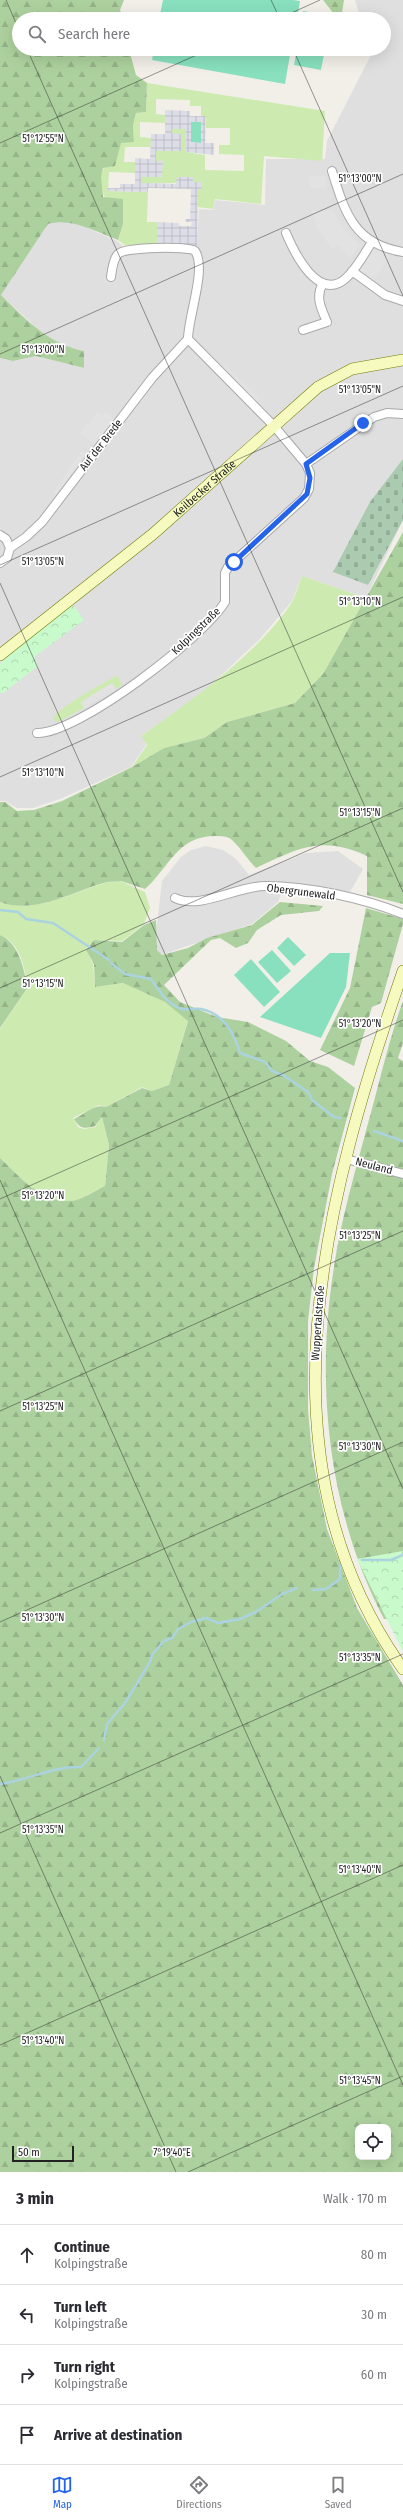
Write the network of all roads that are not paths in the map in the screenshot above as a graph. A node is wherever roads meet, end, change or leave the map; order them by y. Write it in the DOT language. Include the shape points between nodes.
graph roads {
  1 [pos="332,171"];
  2 [pos="286,233"];
  3 [pos="372,242"];
  4 [pos="403,252"];
  5 [pos="352,271"];
  6 [pos="111,277"];
  7 [pos="323,283"];
  8 [pos="403,302"];
  9 [pos="303,330"];
  10 [pos="188,339"];
  11 [pos="403,360"];
  12 [pos="403,414"];
  13 [pos="274,426"];
  14 [pos="306,464"];
  15 [pos="0,535"];
  16 [pos="10,548"];
  17 [pos="0,563"];
  18 [pos="0,655"];
  19 [pos="37,733"];
  20 [pos="175,898"];
  21 [pos="403,914"];
  22 [pos="403,971"];
  23 [pos="346,1159"];
  24 [pos="403,1174"];
  25 [pos="403,1669"];
  1 -- 3 [label="street" via="347,215 357,229"];
  2 -- 7 [label="street" via="299,262"];
  3 -- 4 [label="street"];
  3 -- 5 [label="street"];
  5 -- 7 [label="street" via="338,283"];
  5 -- 8 [label="street" via="385,295"];
  6 -- 10 [label="street" via="115,259 121,251 195,251 199,259"];
  7 -- 9 [label="street" via="318,298 327,322"];
  10 -- 13 [label="street"];
  10 -- 16 [label="street, Auf der Brede" via="152,378 42,522"];
  11 -- 13 [label="main road, Keilbecker Straße" via="359,367 339,374 318,387"];
  12 -- 14 [label="street" via="387,413 374,417"];
  13 -- 14 [label="street"];
  13 -- 18 [label="main road, Keilbecker Straße" via="153,534"];
  14 -- 19 [label="street, Kolpingstraße" via="310,478 307,494 228,567 225,574 226,599 218,612 176,652 128,688 59,728"];
  15 -- 16 [label="street" via="6,539"];
  16 -- 17 [label="street, Auf der Brede" via="8,556"];
  20 -- 21 [label="street, Obergrunewald" via="190,903 261,886 284,887 328,894"];
  22 -- 23 [label="main road, Wuppertalstraße"];
  23 -- 24 [label="street, Neuland"];
  23 -- 25 [label="main road, Wuppertalstraße" via="325,1255 317,1321 315,1377 318,1433 324,1479 342,1551 364,1604"];
}
